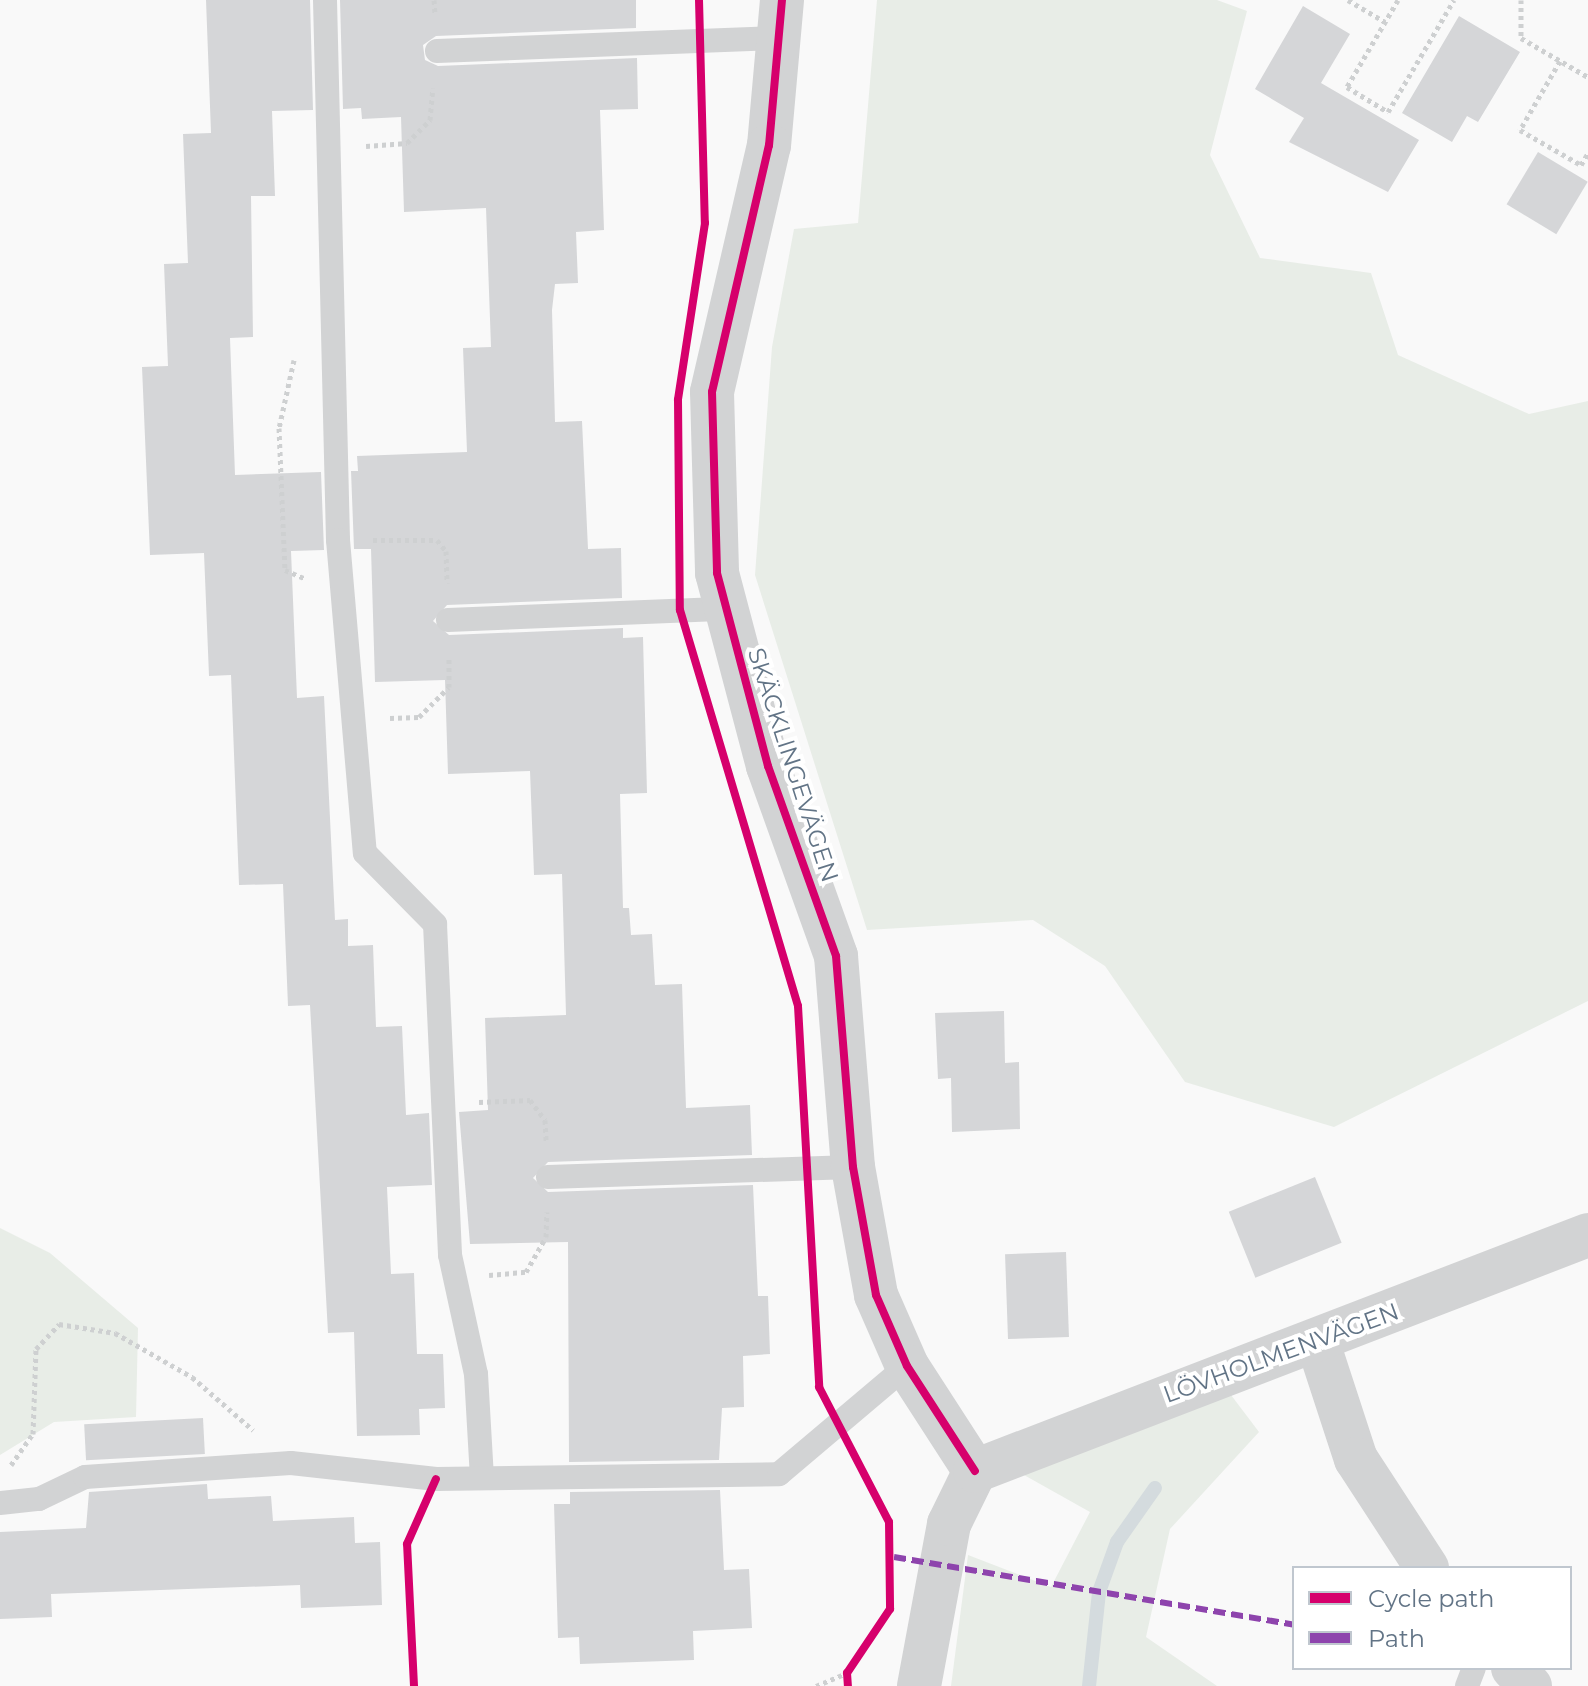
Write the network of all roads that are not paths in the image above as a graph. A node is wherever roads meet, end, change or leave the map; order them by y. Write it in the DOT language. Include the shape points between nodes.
graph roads {
  1 [pos="325,0"];
  2 [pos="781,19"];
  3 [pos="437,51"];
  4 [pos="726,609"];
  5 [pos="448,620"];
  6 [pos="853,1167"];
  7 [pos="548,1177"];
  8 [pos="1588,1235"];
  9 [pos="1318,1343"];
  10 [pos="907,1366"];
  11 [pos="975,1471"];
  12 [pos="482,1477"];
  13 [pos="0,1503"];
  14 [pos="1426,1566"];
  15 [pos="1515,1670"];
  16 [pos="919,1686"];
  17 [pos="1530,1686"];
  1 -- 12 [label="lane" via="340,593 365,853 435,924 450,1255 476,1374"];
  2 -- 3 [label="lane"];
  2 -- 4 [label="street, SKÄCKLINGEVÄGEN" via="769,145 712,392 710,505"];
  4 -- 5 [label="lane"];
  4 -- 6 [label="street, SKÄCKLINGEVÄGEN" via="768,766 836,956"];
  6 -- 7 [label="lane"];
  6 -- 10 [label="street, SKÄCKLINGEVÄGEN" via="876,1295"];
  8 -- 9 [label="street, LÖVHOLMENVÄGEN"];
  9 -- 11 [label="street, LÖVHOLMENVÄGEN"];
  9 -- 14 [label="street" via="1356,1459"];
  10 -- 11 [label="street, SKÄCKLINGEVÄGEN"];
  10 -- 12 [label="lane" via="779,1474"];
  11 -- 16 [label="street" via="949,1524"];
  12 -- 13 [label="lane" via="291,1463 85,1477 39,1499"];
  15 -- 17 [label="street"];
}
